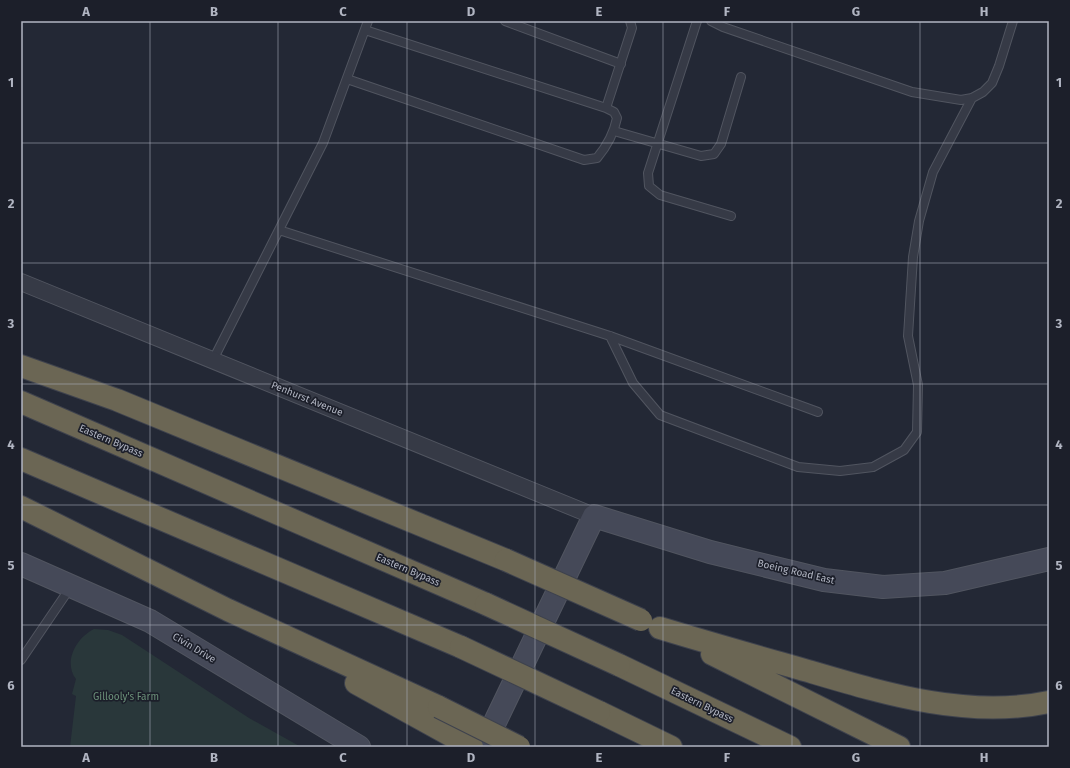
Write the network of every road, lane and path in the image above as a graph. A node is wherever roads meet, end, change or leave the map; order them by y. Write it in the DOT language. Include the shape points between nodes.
graph roads {
  1 [pos="368,21"];
  2 [pos="505,21"];
  3 [pos="630,21"];
  4 [pos="697,21"];
  5 [pos="711,21"];
  6 [pos="1013,21"];
  7 [pos="365,30"];
  8 [pos="621,64"];
  9 [pos="741,77"];
  10 [pos="347,79"];
  11 [pos="972,98"];
  12 [pos="606,108"];
  13 [pos="614,131"];
  14 [pos="656,144"];
  15 [pos="730,216"];
  16 [pos="279,230"];
  17 [pos="21,282"];
  18 [pos="610,336"];
  19 [pos="213,360"];
  20 [pos="21,366"];
  21 [pos="21,402"];
  22 [pos="818,412"];
  23 [pos="21,459"];
  24 [pos="21,507"];
  25 [pos="594,516"];
  26 [pos="1049,559"];
  27 [pos="21,564"];
  28 [pos="71,587"];
  29 [pos="651,624"];
  30 [pos="21,660"];
  31 [pos="1049,702"];
  32 [pos="434,716"];
  33 [pos="359,747"];
  34 [pos="472,747"];
  35 [pos="483,747"];
  36 [pos="519,747"];
  37 [pos="671,747"];
  38 [pos="790,747"];
  39 [pos="899,747"];
  1 -- 7 [label="lane"];
  2 -- 8 [label="lane"];
  3 -- 8 [label="lane" via="632,28"];
  4 -- 14 [label="lane"];
  5 -- 11 [label="lane" via="912,92 951,100"];
  6 -- 11 [label="lane" via="992,83"];
  7 -- 10 [label="lane"];
  7 -- 12 [label="lane"];
  8 -- 12 [label="lane"];
  9 -- 14 [label="lane" via="721,144 714,154 702,156"];
  10 -- 13 [label="lane" via="584,160 596,158 604,150"];
  10 -- 16 [label="lane" via="323,143"];
  11 -- 18 [label="lane" via="933,172 919,221 913,257 908,336 918,385 917,432 904,450 873,467 840,471 798,467 667,418 660,415 633,383"];
  12 -- 13 [label="lane" via="614,112 617,118"];
  13 -- 14 [label="lane"];
  14 -- 15 [label="lane" via="648,173 649,186 660,195"];
  16 -- 18 [label="lane"];
  16 -- 19 [label="lane"];
  17 -- 19 [label="street, Penhurst Avenue"];
  18 -- 22 [label="lane"];
  19 -- 25 [label="street, Penhurst Avenue"];
  20 -- 29 [label="highway, bridge" via="117,400 506,560"];
  21 -- 38 [label="highway, Eastern Bypass, bridge" via="486,604"];
  23 -- 37 [label="highway, bridge" via="461,647"];
  24 -- 32 [label="highway"];
  25 -- 26 [label="main road, Boeing Road East" via="710,552 824,580 884,587 945,583"];
  25 -- 35 [label="main road"];
  27 -- 28 [label="main road, Civin Drive"];
  28 -- 30 [label="lane"];
  28 -- 33 [label="main road, Civin Drive" via="150,621"];
  29 -- 31 [label="highway" via="888,694 958,707 1029,706"];
  29 -- 39 [label="highway"];
  32 -- 34 [label="highway"];
  32 -- 36 [label="highway, bridge"];
}
